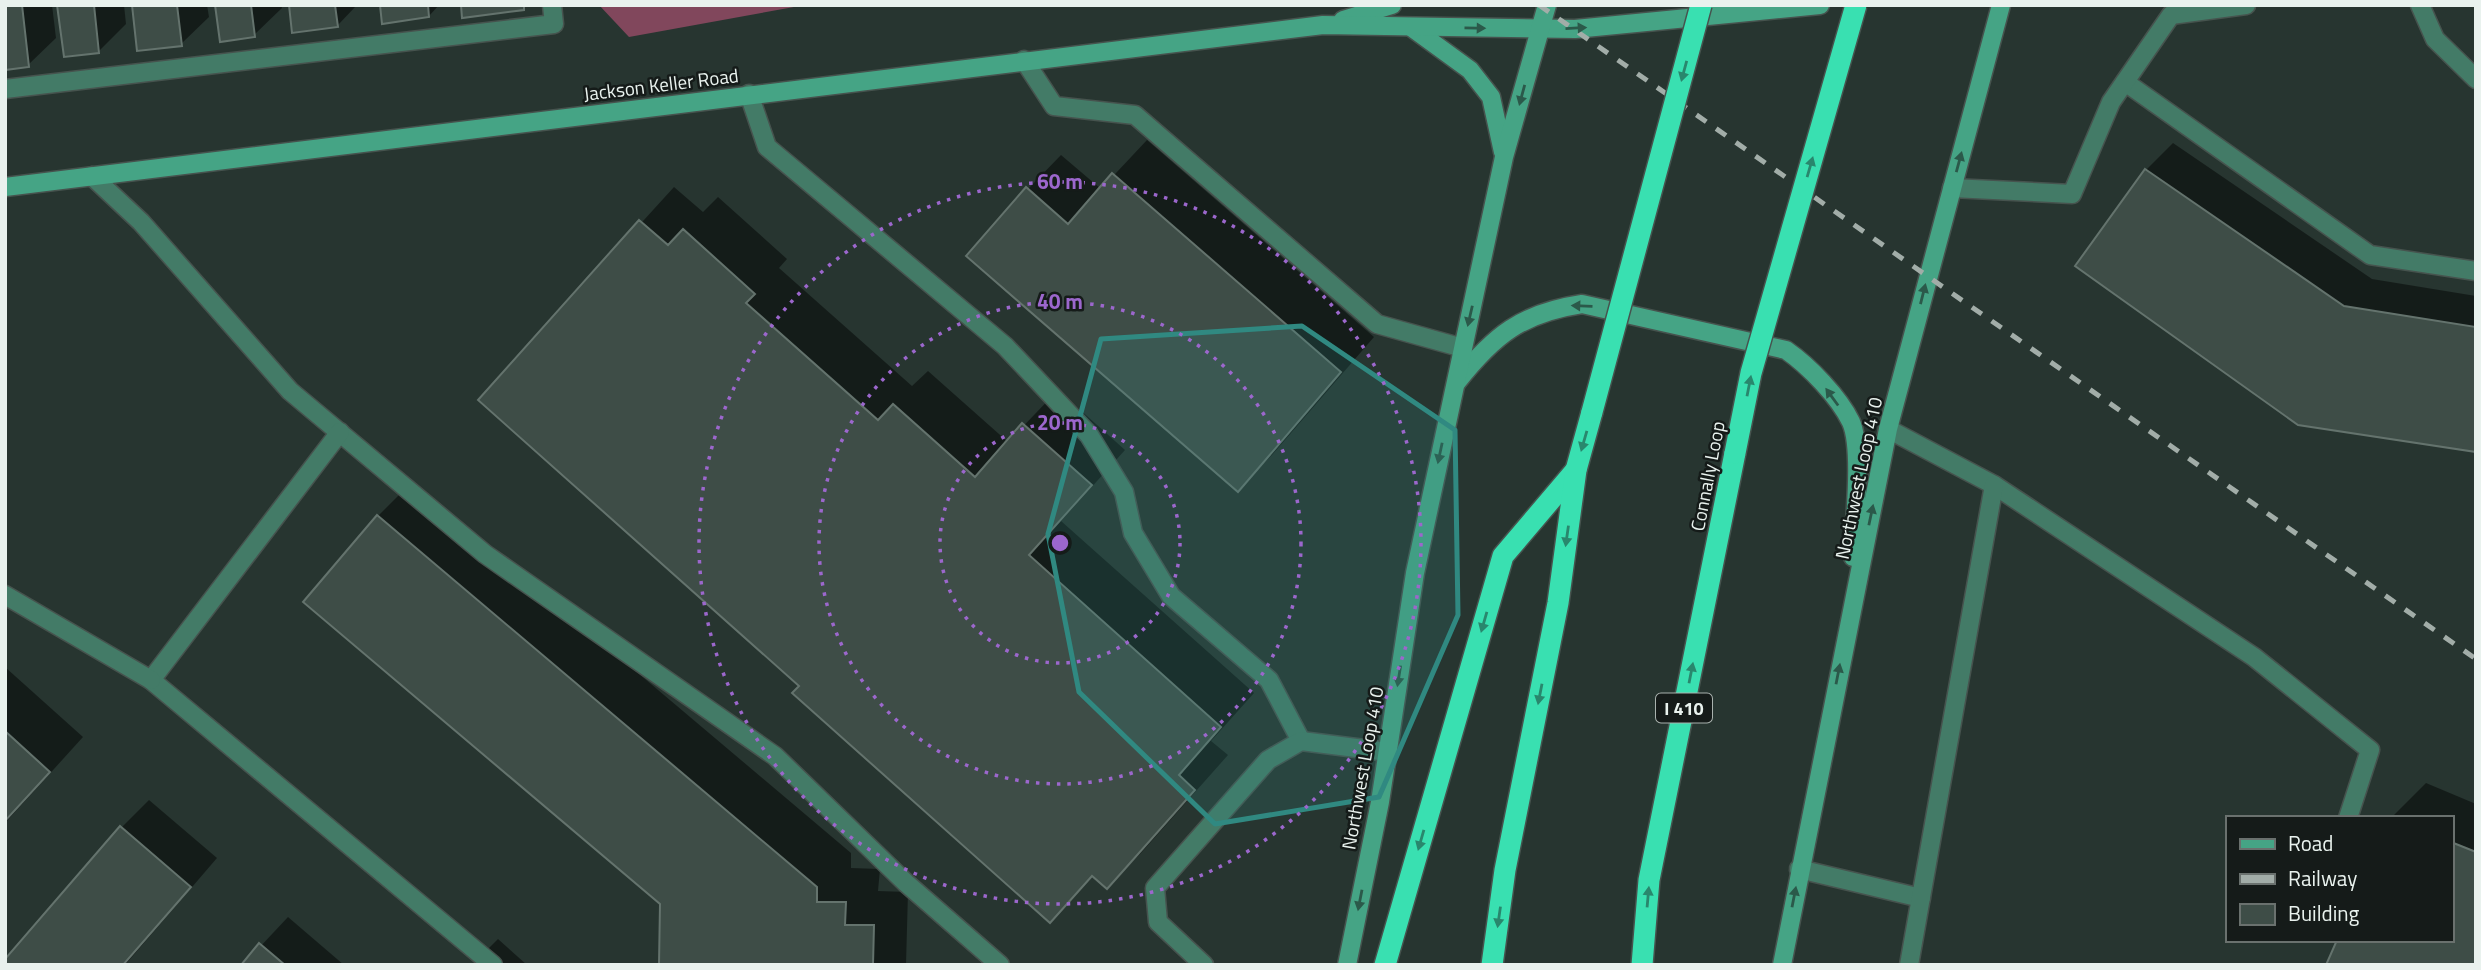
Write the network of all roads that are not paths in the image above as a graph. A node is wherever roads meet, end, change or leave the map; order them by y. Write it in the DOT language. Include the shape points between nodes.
graph roads {
  1 [pos="552,5"];
  2 [pos="1392,5"];
  3 [pos="1547,5"];
  4 [pos="1701,5"];
  5 [pos="1820,5"];
  6 [pos="1856,5"];
  7 [pos="2001,5"];
  8 [pos="2246,5"];
  9 [pos="2420,5"];
  10 [pos="1323,25"];
  11 [pos="1411,27"];
  12 [pos="1540,29"];
  13 [pos="1024,60"];
  14 [pos="2476,79"];
  15 [pos="2125,82"];
  16 [pos="5,89"];
  17 [pos="749,94"];
  18 [pos="1504,157"];
  19 [pos="92,176"];
  20 [pos="5,187"];
  21 [pos="1952,188"];
  22 [pos="2476,271"];
  23 [pos="1463,348"];
  24 [pos="1454,386"];
  25 [pos="1888,429"];
  26 [pos="340,432"];
  27 [pos="1576,470"];
  28 [pos="1994,485"];
  29 [pos="5,595"];
  30 [pos="1852,606"];
  31 [pos="151,680"];
  32 [pos="1301,741"];
  33 [pos="1388,752"];
  34 [pos="2349,816"];
  35 [pos="1799,869"];
  36 [pos="1921,898"];
  37 [pos="493,965"];
  38 [pos="1000,965"];
  39 [pos="1204,965"];
  40 [pos="1347,965"];
  41 [pos="1385,965"];
  42 [pos="1492,965"];
  43 [pos="1642,965"];
  44 [pos="1783,965"];
  45 [pos="1909,965"];
  1 -- 16 [label="lane" via="554,24"];
  2 -- 10 [label="main road, Jackson Keller Road"];
  3 -- 12 [label="main road, Northwest Loop 410"];
  4 -- 27 [label="highway, one-way, bridge"];
  12 -- 5 [label="main road, Jackson Keller Road, one-way"];
  43 -- 6 [label="highway, Connally Loop / I 410, one-way, bridge" via="1649,880 1751,373"];
  21 -- 7 [label="main road, Northwest Loop 410, one-way"];
  8 -- 15 [label="lane" via="2171,15"];
  9 -- 14 [label="lane" via="2435,38"];
  10 -- 11 [label="main road, Jackson Keller Road"];
  10 -- 13 [label="main road, Jackson Keller Road"];
  11 -- 12 [label="main road, Jackson Keller Road, one-way"];
  11 -- 18 [label="main road" via="1470,70 1491,97"];
  12 -- 18 [label="main road, Northwest Loop 410, one-way"];
  13 -- 17 [label="main road, Jackson Keller Road"];
  13 -- 23 [label="lane" via="1054,106 1135,116 1377,324"];
  15 -- 21 [label="lane" via="2111,103 2072,194"];
  15 -- 22 [label="lane" via="2370,255"];
  17 -- 19 [label="main road, Jackson Keller Road"];
  17 -- 32 [label="lane" via="767,147 1005,346 1089,435 1124,492 1133,533 1171,596 1269,680"];
  18 -- 23 [label="main road, Northwest Loop 410, one-way"];
  19 -- 20 [label="main road, Jackson Keller Road"];
  19 -- 26 [label="lane" via="141,222 290,391"];
  25 -- 21 [label="main road, Northwest Loop 410, one-way"];
  23 -- 24 [label="main road, Northwest Loop 410"];
  30 -- 24 [label="main road, one-way" via="1856,453 1851,423 1805,363 1786,350 1582,304 1519,322 1483,350"];
  24 -- 33 [label="main road, Northwest Loop 410, one-way" via="1415,573"];
  25 -- 28 [label="lane"];
  30 -- 25 [label="main road, Northwest Loop 410, one-way"];
  26 -- 31 [label="lane"];
  26 -- 38 [label="lane" via="485,554 775,756 906,883"];
  27 -- 41 [label="highway, one-way" via="1503,556"];
  27 -- 42 [label="highway, one-way" via="1558,603 1505,870"];
  28 -- 34 [label="lane" via="2254,657 2370,750"];
  28 -- 36 [label="lane"];
  29 -- 31 [label="lane"];
  35 -- 30 [label="main road, Northwest Loop 410, one-way"];
  31 -- 37 [label="lane"];
  32 -- 33 [label="lane"];
  32 -- 39 [label="lane" via="1268,760 1155,888 1158,922"];
  33 -- 40 [label="main road, Northwest Loop 410, one-way"];
  35 -- 36 [label="lane"];
  44 -- 35 [label="main road, Northwest Loop 410, one-way"];
  36 -- 45 [label="lane"];
}
